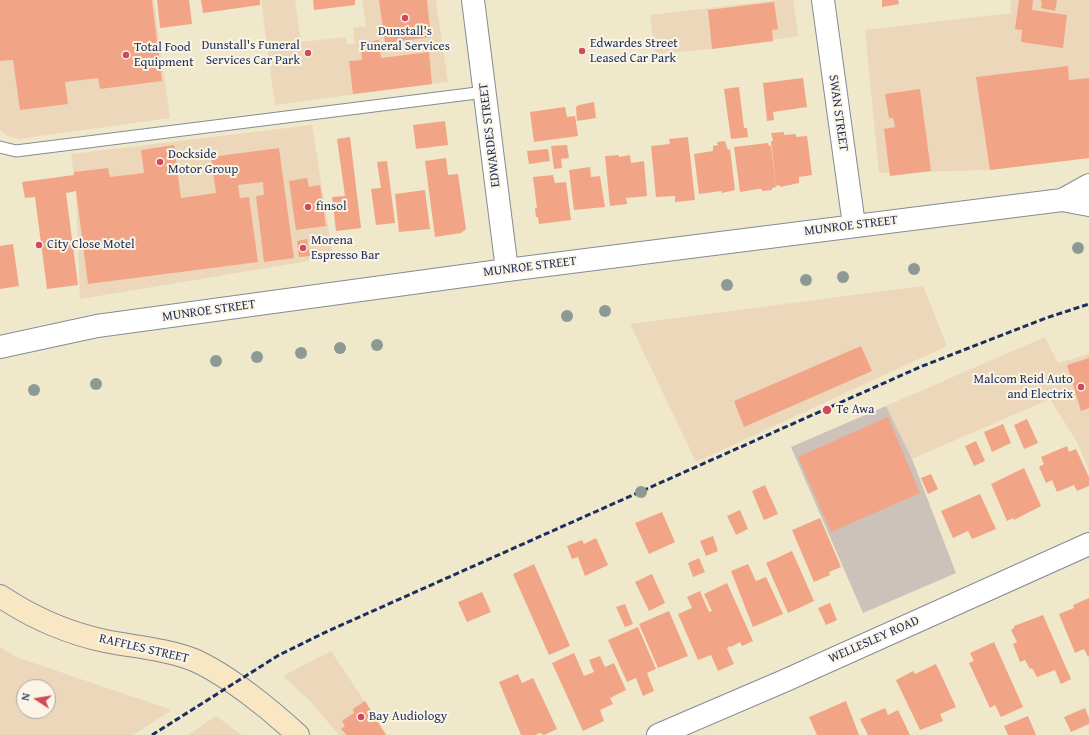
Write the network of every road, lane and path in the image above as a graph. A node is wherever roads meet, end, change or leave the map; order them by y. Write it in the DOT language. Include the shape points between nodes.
graph roads {
  1 [pos="473,0"];
  2 [pos="823,0"];
  3 [pos="485,92"];
  4 [pos="0,148"];
  5 [pos="1089,185"];
  6 [pos="1062,200"];
  7 [pos="1089,205"];
  8 [pos="854,225"];
  9 [pos="507,270"];
  10 [pos="0,347"];
  11 [pos="1089,544"];
  12 [pos="0,596"];
  13 [pos="298,735"];
  14 [pos="658,735"];
  1 -- 3 [label="street, EDWARDES STREET"];
  2 -- 8 [label="street, SWAN STREET"];
  3 -- 4 [label="lane" via="16,151"];
  3 -- 9 [label="street, EDWARDES STREET"];
  5 -- 6 [label="street, MUNROE STREET"];
  6 -- 7 [label="street, MUNROE STREET"];
  6 -- 8 [label="street, MUNROE STREET"];
  8 -- 9 [label="street, MUNROE STREET"];
  9 -- 10 [label="street, MUNROE STREET" via="97,326"];
  11 -- 14 [label="street, WELLESLEY ROAD"];
  12 -- 13 [label="main road, RAFFLES STREET" via="20,610 75,633 172,653 195,661 232,683"];
}
